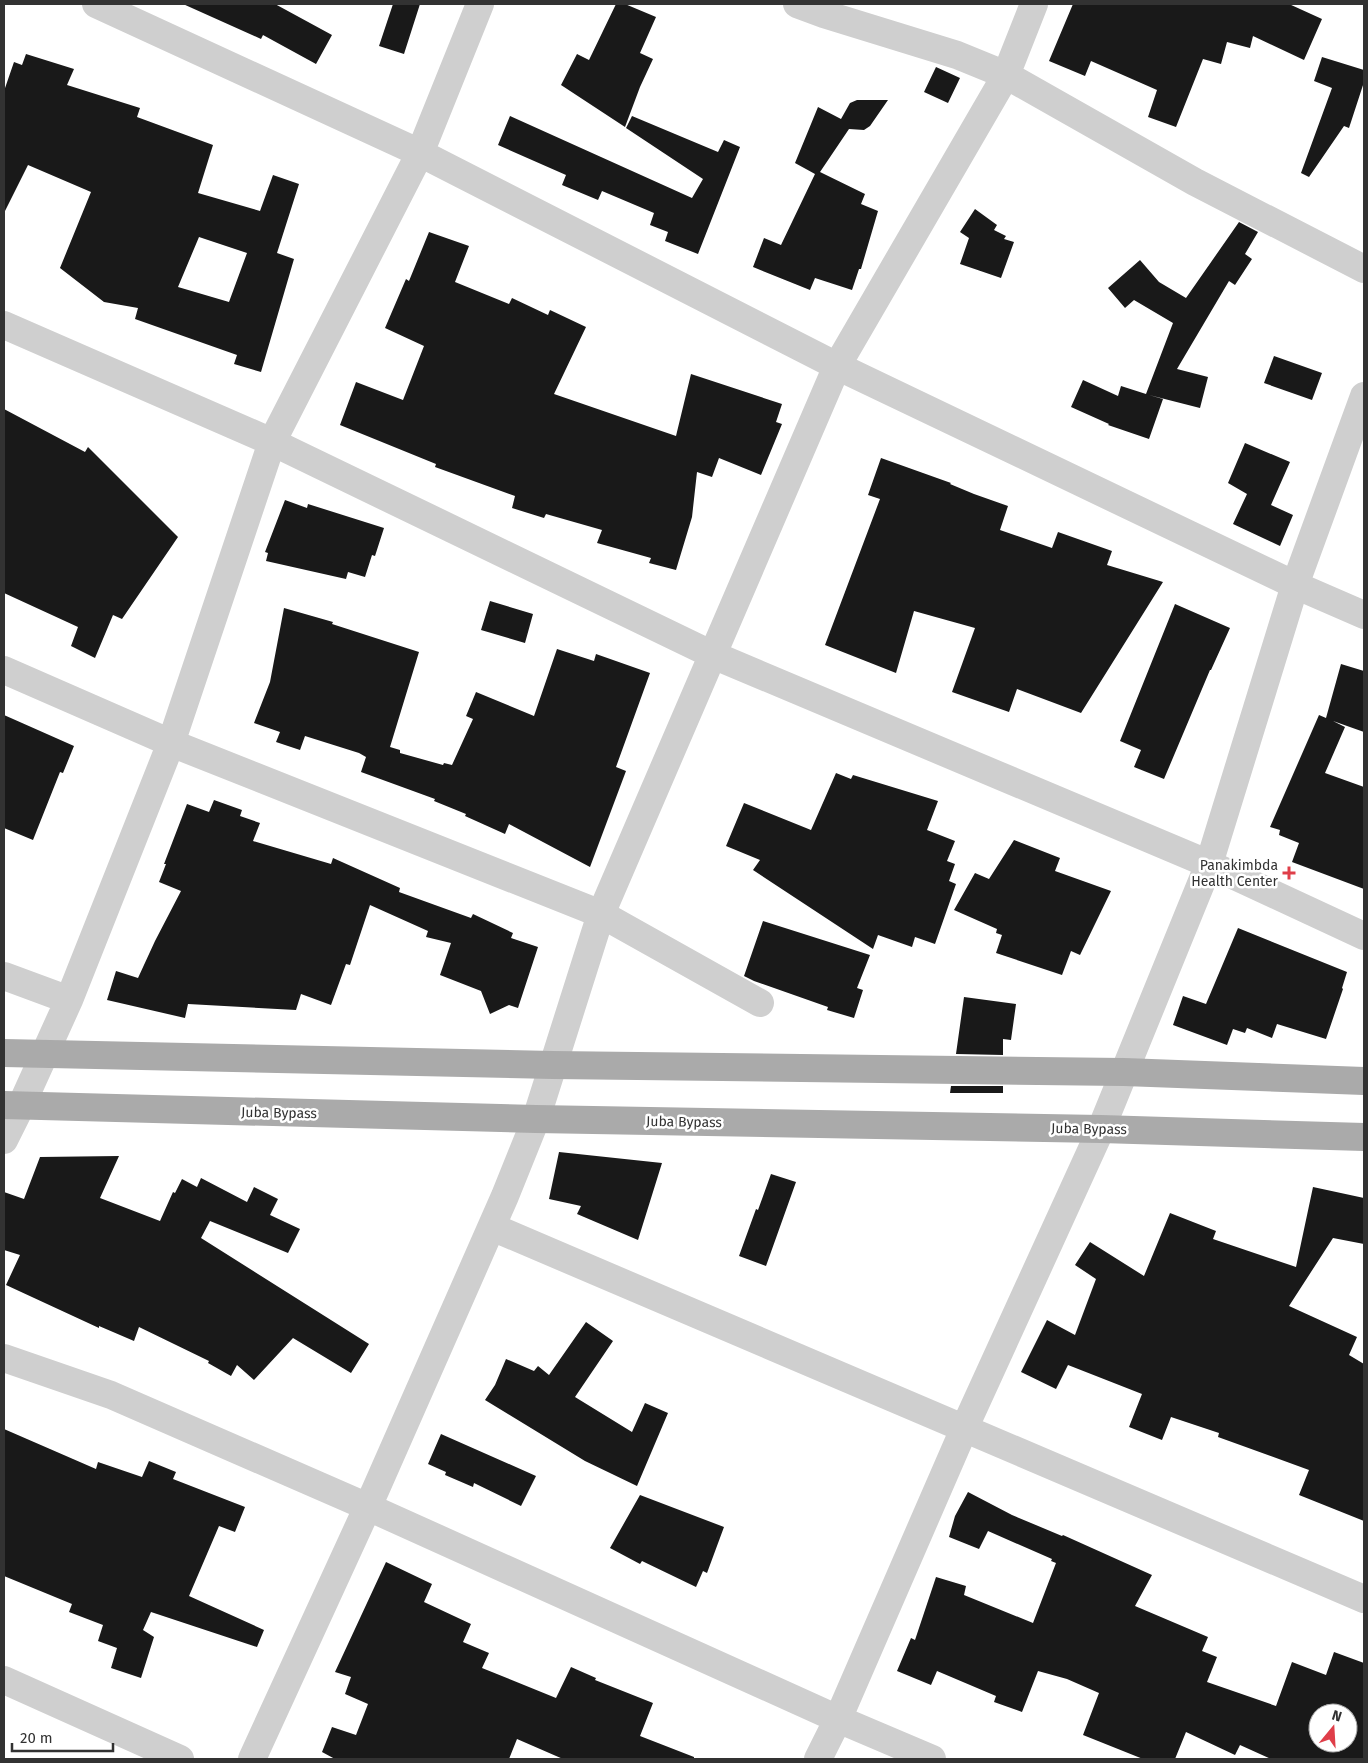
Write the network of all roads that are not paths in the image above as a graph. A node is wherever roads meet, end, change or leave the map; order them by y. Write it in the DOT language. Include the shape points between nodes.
graph roads {
  1 [pos="96,4"];
  2 [pos="480,4"];
  3 [pos="797,4"];
  4 [pos="1034,4"];
  5 [pos="1006,75"];
  6 [pos="420,153"];
  7 [pos="1364,269"];
  8 [pos="4,325"];
  9 [pos="837,366"];
  10 [pos="1364,396"];
  11 [pos="272,442"];
  12 [pos="1294,585"];
  13 [pos="1364,615"];
  14 [pos="713,655"];
  15 [pos="4,670"];
  16 [pos="171,743"];
  17 [pos="1209,864"];
  18 [pos="601,914"];
  19 [pos="1364,936"];
  20 [pos="4,976"];
  21 [pos="69,1000"];
  22 [pos="760,1003"];
  23 [pos="4,1053"];
  24 [pos="45,1054"];
  25 [pos="553,1065"];
  26 [pos="1124,1072"];
  27 [pos="1364,1081"];
  28 [pos="13,1106"];
  29 [pos="536,1119"];
  30 [pos="1101,1129"];
  31 [pos="1364,1137"];
  32 [pos="4,1140"];
  33 [pos="492,1227"];
  34 [pos="4,1358"];
  35 [pos="964,1429"];
  36 [pos="368,1507"];
  37 [pos="1364,1599"];
  38 [pos="4,1680"];
  39 [pos="838,1719"];
  40 [pos="180,1759"];
  41 [pos="252,1759"];
  42 [pos="818,1759"];
  43 [pos="932,1759"];
  1 -- 6 [label="street"];
  2 -- 6 [label="street"];
  3 -- 5 [label="street" via="957,55"];
  4 -- 5 [label="street"];
  5 -- 7 [label="street" via="1195,182"];
  5 -- 9 [label="street"];
  6 -- 9 [label="street"];
  6 -- 11 [label="street"];
  8 -- 11 [label="street"];
  9 -- 12 [label="street"];
  9 -- 14 [label="street"];
  10 -- 12 [label="street"];
  11 -- 14 [label="street"];
  11 -- 16 [label="street"];
  12 -- 13 [label="street"];
  12 -- 17 [label="street"];
  14 -- 17 [label="street"];
  14 -- 18 [label="street"];
  15 -- 16 [label="street"];
  16 -- 18 [label="street"];
  16 -- 21 [label="street"];
  17 -- 19 [label="street"];
  17 -- 26 [label="street"];
  18 -- 22 [label="street"];
  18 -- 25 [label="street"];
  20 -- 21 [label="street"];
  21 -- 24 [label="street"];
  23 -- 24 [label="main road"];
  24 -- 25 [label="main road"];
  24 -- 28 [label="street"];
  25 -- 26 [label="main road"];
  25 -- 29 [label="street"];
  26 -- 27 [label="main road"];
  26 -- 30 [label="street"];
  28 -- 29 [label="main road, Juba Bypass"];
  28 -- 32 [label="street"];
  29 -- 30 [label="main road, Juba Bypass"];
  29 -- 33 [label="street"];
  30 -- 31 [label="main road, Juba Bypass"];
  30 -- 35 [label="street"];
  33 -- 35 [label="street"];
  33 -- 36 [label="street"];
  34 -- 36 [label="street" via="111,1395"];
  35 -- 37 [label="street"];
  35 -- 39 [label="street"];
  36 -- 39 [label="street"];
  36 -- 41 [label="street"];
  38 -- 40 [label="street"];
  39 -- 42 [label="street"];
  39 -- 43 [label="street"];
}
